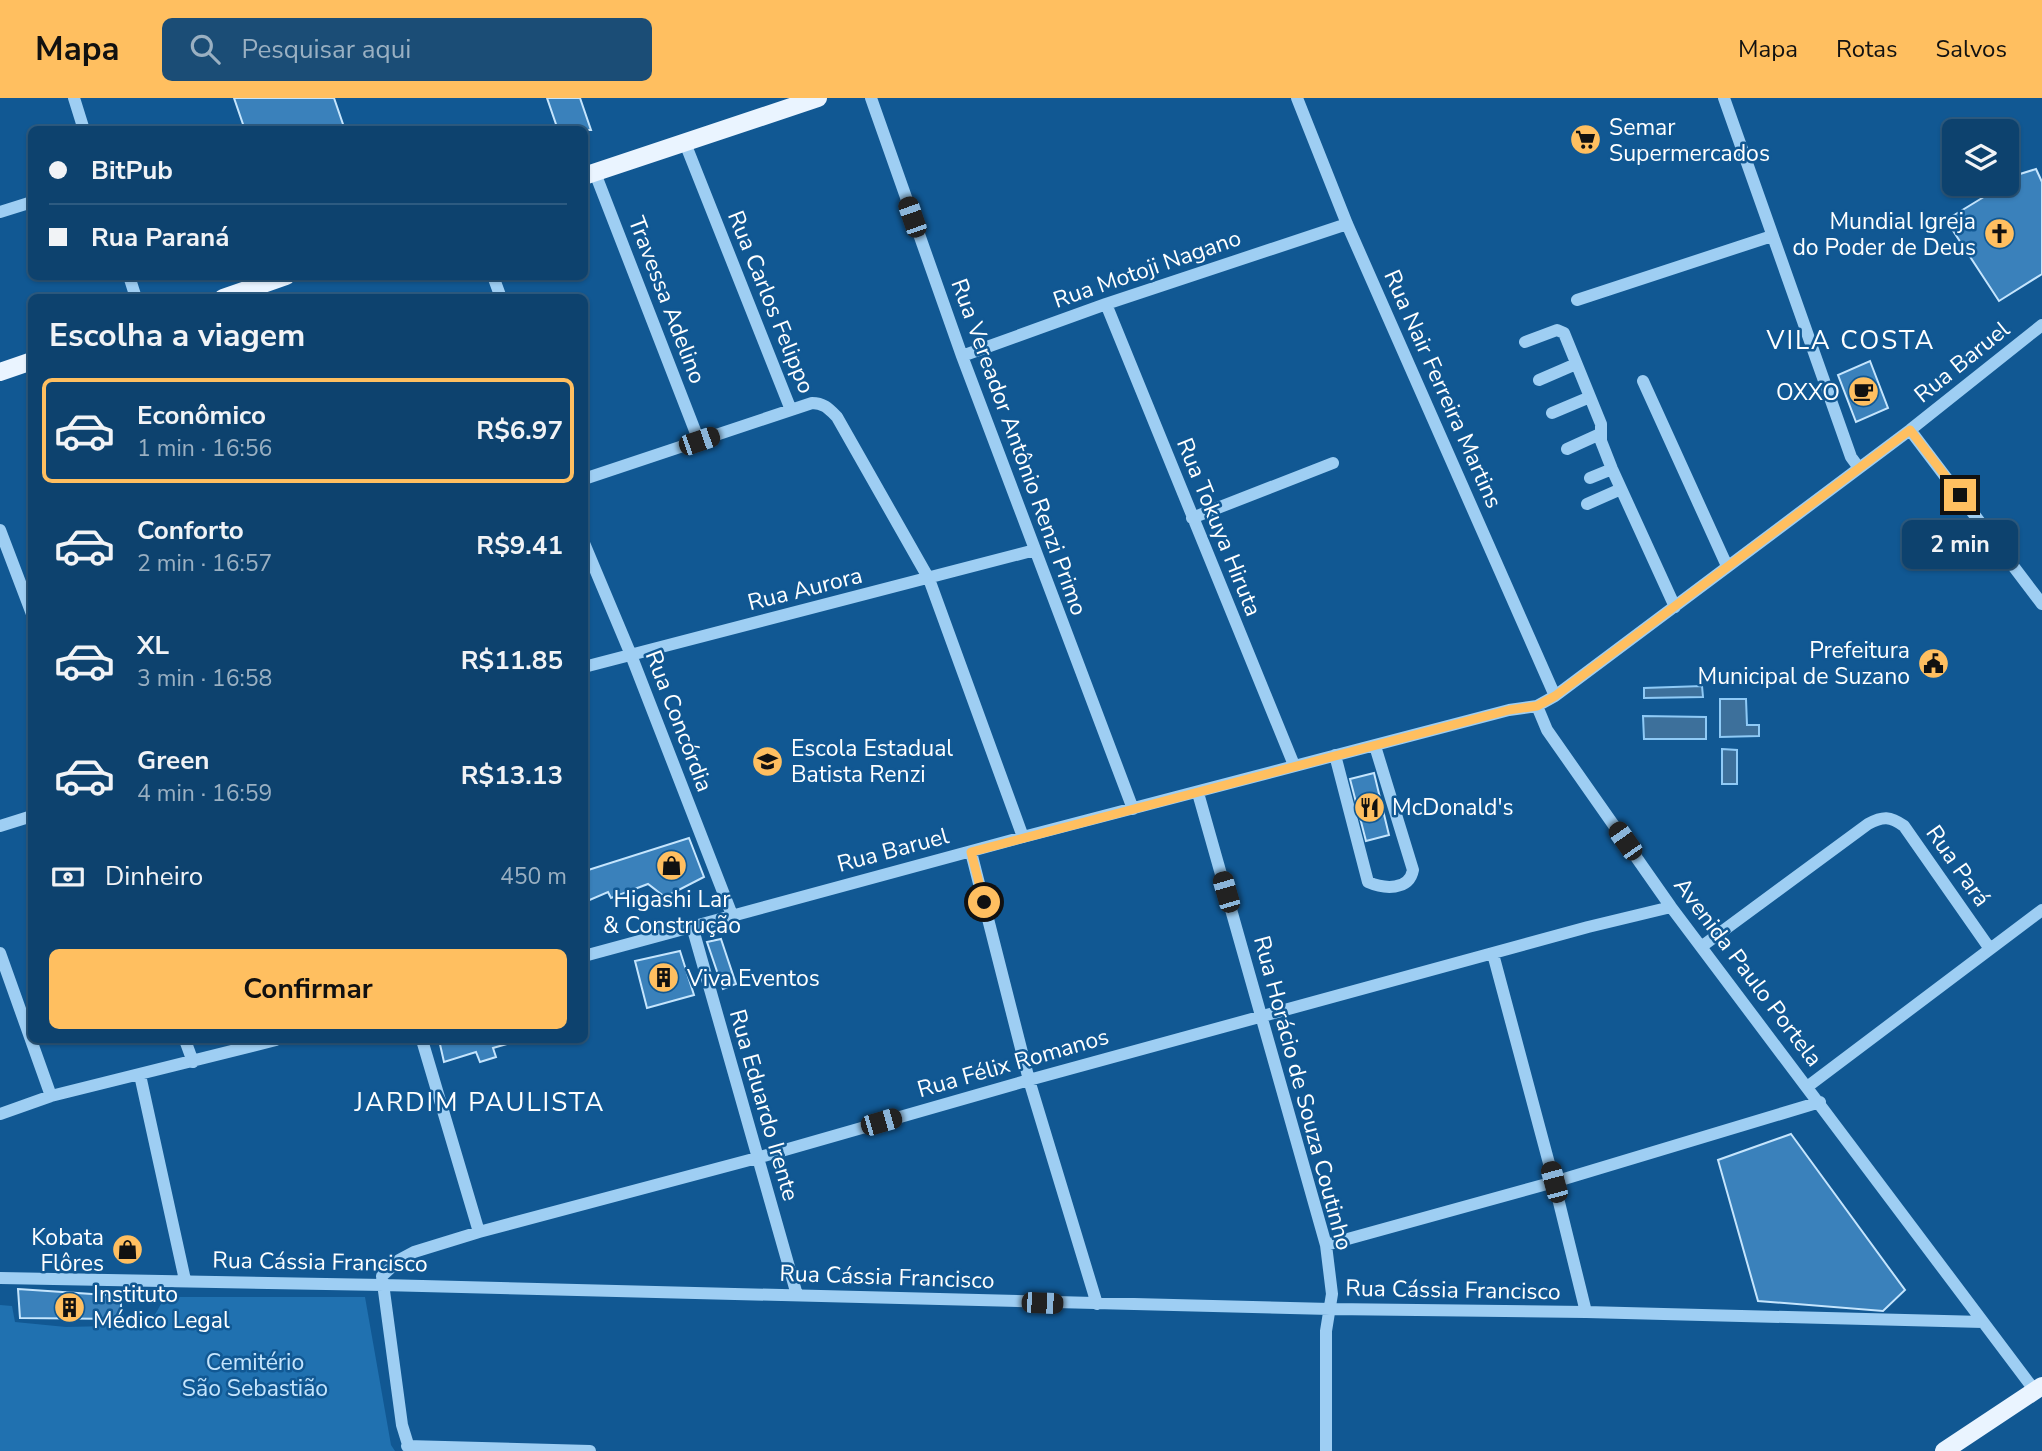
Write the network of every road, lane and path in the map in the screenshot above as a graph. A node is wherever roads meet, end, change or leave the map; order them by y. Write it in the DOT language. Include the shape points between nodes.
graph roads {
  1 [pos="74,98"];
  2 [pos="818,98"];
  3 [pos="871,98"];
  4 [pos="1297,98"];
  5 [pos="1724,98"];
  6 [pos="83,126"];
  7 [pos="685,143"];
  8 [pos="590,175"];
  9 [pos="28,203"];
  10 [pos="0,212"];
  11 [pos="1347,224"];
  12 [pos="1772,236"];
  13 [pos="275,280"];
  14 [pos="234,294"];
  15 [pos="1577,300"];
  16 [pos="1106,304"];
  17 [pos="2041,330"];
  18 [pos="1525,342"];
  19 [pos="962,356"];
  20 [pos="28,362"];
  21 [pos="1576,364"];
  22 [pos="0,372"];
  23 [pos="1539,380"];
  24 [pos="1643,381"];
  25 [pos="1590,397"];
  26 [pos="791,410"];
  27 [pos="1552,413"];
  28 [pos="1910,430"];
  29 [pos="1600,434"];
  30 [pos="699,441"];
  31 [pos="1567,449"];
  32 [pos="1332,463"];
  33 [pos="1859,468"];
  34 [pos="1612,469"];
  35 [pos="1590,478"];
  36 [pos="588,479"];
  37 [pos="1621,489"];
  38 [pos="1587,504"];
  39 [pos="1192,518"];
  40 [pos="0,530"];
  41 [pos="1035,550"];
  42 [pos="588,553"];
  43 [pos="1727,566"];
  44 [pos="929,579"];
  45 [pos="28,604"];
  46 [pos="2042,604"];
  47 [pos="1675,607"];
  48 [pos="631,655"];
  49 [pos="588,666"];
  50 [pos="1555,696"];
  51 [pos="1537,706"];
  52 [pos="1375,746"];
  53 [pos="1335,755"];
  54 [pos="1294,765"];
  55 [pos="1198,793"];
  56 [pos="1133,809"];
  57 [pos="28,817"];
  58 [pos="0,826"];
  59 [pos="1023,837"];
  60 [pos="971,852"];
  61 [pos="1671,907"];
  62 [pos="2042,910"];
  63 [pos="732,915"];
  64 [pos="692,926"];
  65 [pos="1701,947"];
  66 [pos="1990,949"];
  67 [pos="0,953"];
  68 [pos="1493,954"];
  69 [pos="588,955"];
  70 [pos="1261,1017"];
  71 [pos="28,1032"];
  72 [pos="32,1043"];
  73 [pos="186,1043"];
  74 [pos="265,1043"];
  75 [pos="423,1043"];
  76 [pos="193,1062"];
  77 [pos="140,1075"];
  78 [pos="1030,1080"];
  79 [pos="1807,1087"];
  80 [pos="51,1096"];
  81 [pos="1820,1102"];
  82 [pos="0,1114"];
  83 [pos="757,1158"];
  84 [pos="1554,1182"];
  85 [pos="479,1232"];
  86 [pos="1326,1245"];
  87 [pos="0,1278"];
  88 [pos="185,1280"];
  89 [pos="383,1285"];
  90 [pos="797,1295"];
  91 [pos="1097,1304"];
  92 [pos="1330,1310"];
  93 [pos="1586,1312"];
  94 [pos="1983,1322"];
  95 [pos="2039,1388"];
  96 [pos="409,1448"];
  97 [pos="590,1451"];
  98 [pos="1325,1451"];
  99 [pos="1944,1451"];
  1 -- 6 [label="street"];
  2 -- 7 [label="main road"];
  3 -- 19 [label="street, Rua Vereador Antônio Renzi Primo"];
  4 -- 11 [label="street, Rua Nair Ferreira Martins"];
  5 -- 12 [label="street"];
  7 -- 8 [label="main road"];
  7 -- 26 [label="street, Rua Carlos Felippo"];
  8 -- 30 [label="street, Travessa Adelino"];
  9 -- 10 [label="street"];
  11 -- 16 [label="street, Rua Motoji Nagano"];
  11 -- 50 [label="street, Rua Nair Ferreira Martins"];
  12 -- 15 [label="street"];
  12 -- 33 [label="street" via="1851,457"];
  13 -- 14 [label="main road"];
  16 -- 19 [label="street, Rua Motoji Nagano"];
  16 -- 39 [label="street, Rua Tokuya Hiruta"];
  17 -- 28 [label="street, Rua Baruel"];
  18 -- 21 [label="street" via="1561,330"];
  19 -- 41 [label="street, Rua Vereador Antônio Renzi Primo"];
  20 -- 22 [label="main road"];
  21 -- 23 [label="street"];
  21 -- 25 [label="street"];
  24 -- 43 [label="street"];
  25 -- 27 [label="street"];
  25 -- 29 [label="street" via="1601,424"];
  26 -- 30 [label="street"];
  26 -- 44 [label="street, Rua Carlos Felippo" via="821,403 837,417"];
  28 -- 33 [label="street, Rua Baruel"];
  28 -- 46 [label="street"];
  29 -- 31 [label="street"];
  29 -- 34 [label="street"];
  30 -- 36 [label="street"];
  32 -- 39 [label="street"];
  33 -- 43 [label="street, Rua Baruel"];
  34 -- 35 [label="street"];
  34 -- 37 [label="street"];
  37 -- 38 [label="street"];
  37 -- 47 [label="street"];
  39 -- 54 [label="street, Rua Tokuya Hiruta"];
  40 -- 45 [label="street"];
  41 -- 44 [label="street, Rua Aurora"];
  41 -- 56 [label="street, Rua Vereador Antônio Renzi Primo"];
  42 -- 48 [label="street, Rua Concórdia"];
  43 -- 47 [label="street, Rua Baruel"];
  44 -- 48 [label="street, Rua Aurora"];
  44 -- 59 [label="street"];
  47 -- 50 [label="street, Rua Baruel"];
  48 -- 49 [label="street, Rua Aurora"];
  48 -- 63 [label="street, Rua Concórdia"];
  50 -- 51 [label="street, Rua Baruel"];
  51 -- 52 [label="street"];
  51 -- 61 [label="street, Avenida Paulo Portela" via="1547,730"];
  52 -- 53 [label="street, Rua Baruel"];
  52 -- 53 [label="street" via="1413,870 1406,884 1380,887 1368,882"];
  53 -- 54 [label="street, Rua Baruel"];
  54 -- 55 [label="street, Rua Baruel"];
  55 -- 56 [label="street, Rua Baruel"];
  55 -- 70 [label="street, Rua Horácio de Souza Coutinho"];
  56 -- 59 [label="street, Rua Baruel"];
  57 -- 58 [label="street"];
  59 -- 60 [label="street, Rua Baruel"];
  60 -- 63 [label="street, Rua Baruel"];
  60 -- 78 [label="street"];
  61 -- 65 [label="street, Avenida Paulo Portela"];
  61 -- 68 [label="street, Rua Félix Romanos"];
  62 -- 66 [label="street"];
  63 -- 64 [label="street, Rua Baruel"];
  64 -- 69 [label="street, Rua Baruel"];
  64 -- 83 [label="street, Rua Eduardo Irente"];
  65 -- 66 [label="street, Rua Pará" via="1868,824 1884,817 1904,826"];
  65 -- 79 [label="street, Avenida Paulo Portela"];
  66 -- 79 [label="street"];
  67 -- 71 [label="street"];
  68 -- 70 [label="street, Rua Félix Romanos"];
  68 -- 84 [label="street"];
  70 -- 78 [label="street, Rua Félix Romanos"];
  70 -- 86 [label="street, Rua Horácio de Souza Coutinho"];
  72 -- 80 [label="street"];
  73 -- 76 [label="street"];
  74 -- 76 [label="street"];
  75 -- 85 [label="street"];
  76 -- 77 [label="street"];
  77 -- 80 [label="street"];
  77 -- 88 [label="street"];
  78 -- 83 [label="street, Rua Félix Romanos"];
  78 -- 91 [label="street"];
  79 -- 81 [label="street, Avenida Paulo Portela"];
  80 -- 82 [label="street"];
  81 -- 84 [label="street"];
  81 -- 94 [label="street, Avenida Paulo Portela"];
  83 -- 85 [label="street, Rua Félix Romanos"];
  83 -- 90 [label="street, Rua Eduardo Irente"];
  84 -- 86 [label="street"];
  84 -- 93 [label="street"];
  85 -- 89 [label="street, Rua Félix Romanos" via="399,1260 382,1276"];
  86 -- 92 [label="street, Rua Horácio de Souza Coutinho" via="1332,1278"];
  87 -- 88 [label="street, Rua Cássia Francisco"];
  88 -- 89 [label="street, Rua Cássia Francisco"];
  89 -- 90 [label="street, Rua Cássia Francisco"];
  89 -- 96 [label="street" via="401,1424"];
  90 -- 91 [label="street, Rua Cássia Francisco"];
  91 -- 92 [label="street, Rua Cássia Francisco"];
  92 -- 93 [label="street, Rua Cássia Francisco"];
  92 -- 98 [label="street, Rua Horácio de Souza Coutinho"];
  93 -- 94 [label="street, Rua Cássia Francisco"];
  94 -- 95 [label="street, Avenida Paulo Portela"];
  95 -- 99 [label="main road"];
  96 -- 97 [label="street"];
}
